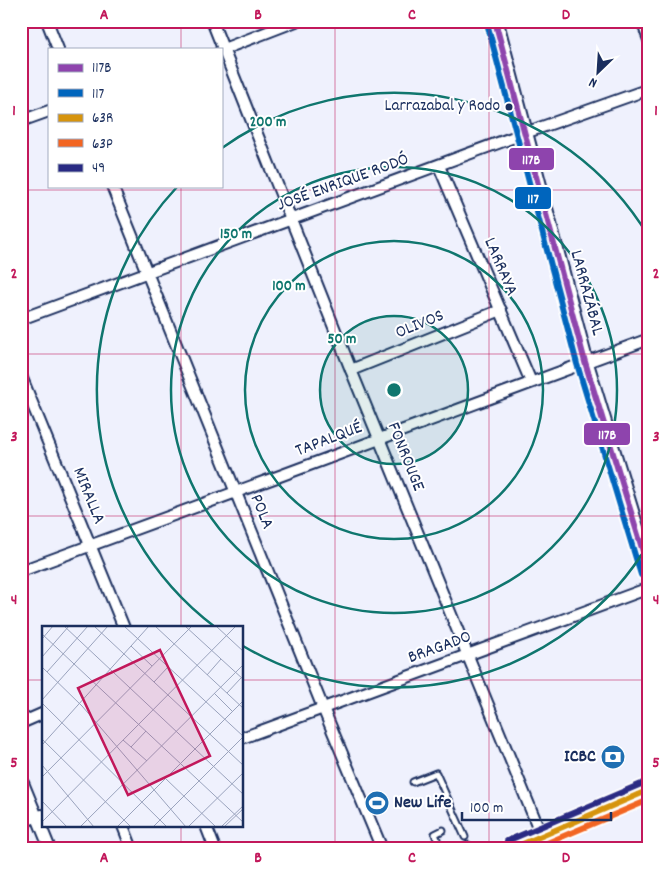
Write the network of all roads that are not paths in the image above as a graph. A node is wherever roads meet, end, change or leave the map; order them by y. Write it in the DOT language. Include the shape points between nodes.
graph roads {
  1 [pos="47,21"];
  2 [pos="212,21"];
  3 [pos="296,21"];
  4 [pos="495,21"];
  5 [pos="642,21"];
  6 [pos="649,40"];
  7 [pos="58,48"];
  8 [pos="222,48"];
  9 [pos="222,49"];
  10 [pos="649,89"];
  11 [pos="48,111"];
  12 [pos="21,121"];
  13 [pos="525,133"];
  14 [pos="439,166"];
  15 [pos="113,188"];
  16 [pos="292,220"];
  17 [pos="147,273"];
  18 [pos="501,310"];
  19 [pos="21,320"];
  20 [pos="649,340"];
  21 [pos="586,362"];
  22 [pos="351,370"];
  23 [pos="21,376"];
  24 [pos="530,382"];
  25 [pos="380,439"];
  26 [pos="236,492"];
  27 [pos="90,546"];
  28 [pos="21,571"];
  29 [pos="649,572"];
  30 [pos="649,588"];
  31 [pos="123,626"];
  32 [pos="468,655"];
  33 [pos="323,708"];
  34 [pos="42,714"];
  35 [pos="21,723"];
  36 [pos="244,737"];
  37 [pos="21,778"];
  38 [pos="413,782"];
  39 [pos="649,790"];
  40 [pos="40,815"];
  41 [pos="21,822"];
  42 [pos="44,828"];
  43 [pos="124,828"];
  44 [pos="207,828"];
  45 [pos="443,830"];
  46 [pos="465,838"];
  47 [pos="437,839"];
  48 [pos="544,842"];
  49 [pos="50,849"];
  50 [pos="132,849"];
  51 [pos="215,849"];
  52 [pos="382,849"];
  53 [pos="510,849"];
  1 -- 7 [label="street"];
  2 -- 8 [label="street, FONROUGE"];
  3 -- 9 [label="street"];
  4 -- 13 [label="street, LARRAZÁBAL"];
  5 -- 6 [label="street"];
  9 -- 16 [label="street, FONROUGE"];
  10 -- 13 [label="street, JOSÉ ENRIQUE RODÓ"];
  11 -- 12 [label="street"];
  13 -- 14 [label="street, JOSÉ ENRIQUE RODÓ"];
  13 -- 21 [label="street, LARRAZÁBAL"];
  14 -- 16 [label="street, JOSÉ ENRIQUE RODÓ"];
  14 -- 18 [label="street, LARRAYA"];
  15 -- 17 [label="street, POLA"];
  16 -- 17 [label="street, JOSÉ ENRIQUE RODÓ"];
  16 -- 22 [label="street, FONROUGE"];
  17 -- 19 [label="street, JOSÉ ENRIQUE RODÓ"];
  17 -- 26 [label="street, POLA"];
  18 -- 22 [label="street, OLIVOS"];
  18 -- 24 [label="street, LARRAYA"];
  20 -- 21 [label="street, TAPALQUÉ"];
  21 -- 24 [label="street, TAPALQUÉ"];
  21 -- 29 [label="street, LARRAZÁBAL"];
  22 -- 25 [label="street, FONROUGE"];
  23 -- 27 [label="street, MIRALLA"];
  24 -- 25 [label="street, TAPALQUÉ"];
  25 -- 26 [label="street, TAPALQUÉ"];
  25 -- 32 [label="street, FONROUGE"];
  26 -- 27 [label="street, TAPALQUÉ"];
  26 -- 33 [label="street, POLA"];
  27 -- 28 [label="street, TAPALQUÉ"];
  27 -- 31 [label="street, MIRALLA"];
  30 -- 32 [label="street, BRAGADO"];
  32 -- 33 [label="street, BRAGADO"];
  32 -- 48 [label="street, FONROUGE"];
  33 -- 36 [label="street, BRAGADO"];
  33 -- 52 [label="street, POLA"];
  34 -- 35 [label="street"];
  37 -- 40 [label="street"];
  38 -- 46 [label="lane" via="436,773"];
  39 -- 48 [label="main road"];
  40 -- 41 [label="street"];
  42 -- 49 [label="street"];
  43 -- 50 [label="street"];
  44 -- 51 [label="street"];
  45 -- 47 [label="lane" via="435,834"];
  48 -- 53 [label="main road"];
}
